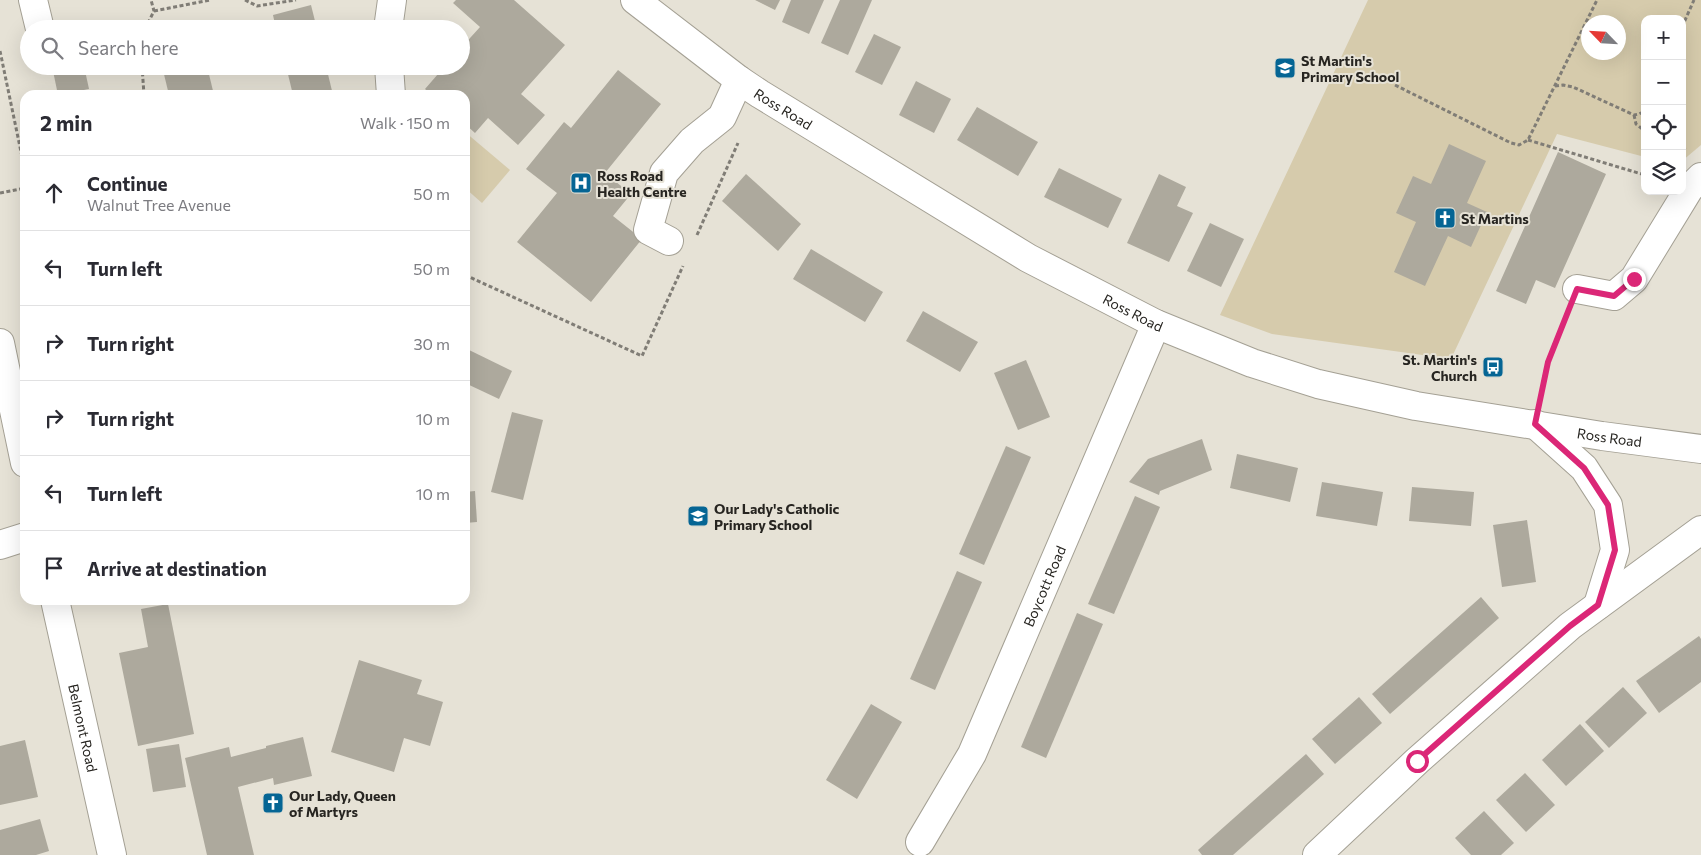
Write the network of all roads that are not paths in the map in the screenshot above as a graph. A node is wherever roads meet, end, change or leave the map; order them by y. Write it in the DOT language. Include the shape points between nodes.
graph roads {
  1 [pos="33,0"];
  2 [pos="392,0"];
  3 [pos="635,0"];
  4 [pos="38,20"];
  5 [pos="389,20"];
  6 [pos="390,75"];
  7 [pos="739,80"];
  8 [pos="391,90"];
  9 [pos="1701,177"];
  10 [pos="669,241"];
  11 [pos="1577,289"];
  12 [pos="1156,324"];
  13 [pos="0,343"];
  14 [pos="1535,424"];
  15 [pos="20,439"];
  16 [pos="1701,449"];
  17 [pos="1701,530"];
  18 [pos="56,605"];
  19 [pos="1598,605"];
  20 [pos="920,842"];
  21 [pos="112,855"];
  22 [pos="1317,855"];
  1 -- 4 [label="main road"];
  2 -- 5 [label="main road"];
  3 -- 7 [label="main road, Ross Road"];
  6 -- 8 [label="main road"];
  7 -- 10 [label="main road" via="722,117 692,141 664,173 648,230"];
  7 -- 12 [label="main road, Ross Road" via="1028,258"];
  9 -- 11 [label="main road" via="1688,189 1634,279 1614,296"];
  12 -- 14 [label="main road, Ross Road" via="1318,384 1416,406"];
  12 -- 20 [label="main road, Boycott Road" via="972,754"];
  13 -- 15 [label="main road"];
  14 -- 16 [label="main road, Ross Road"];
  14 -- 19 [label="main road" via="1584,468 1608,505 1615,550"];
  17 -- 19 [label="main road"];
  18 -- 21 [label="main road, Belmont Road"];
  19 -- 22 [label="main road" via="1417,761"];
}
